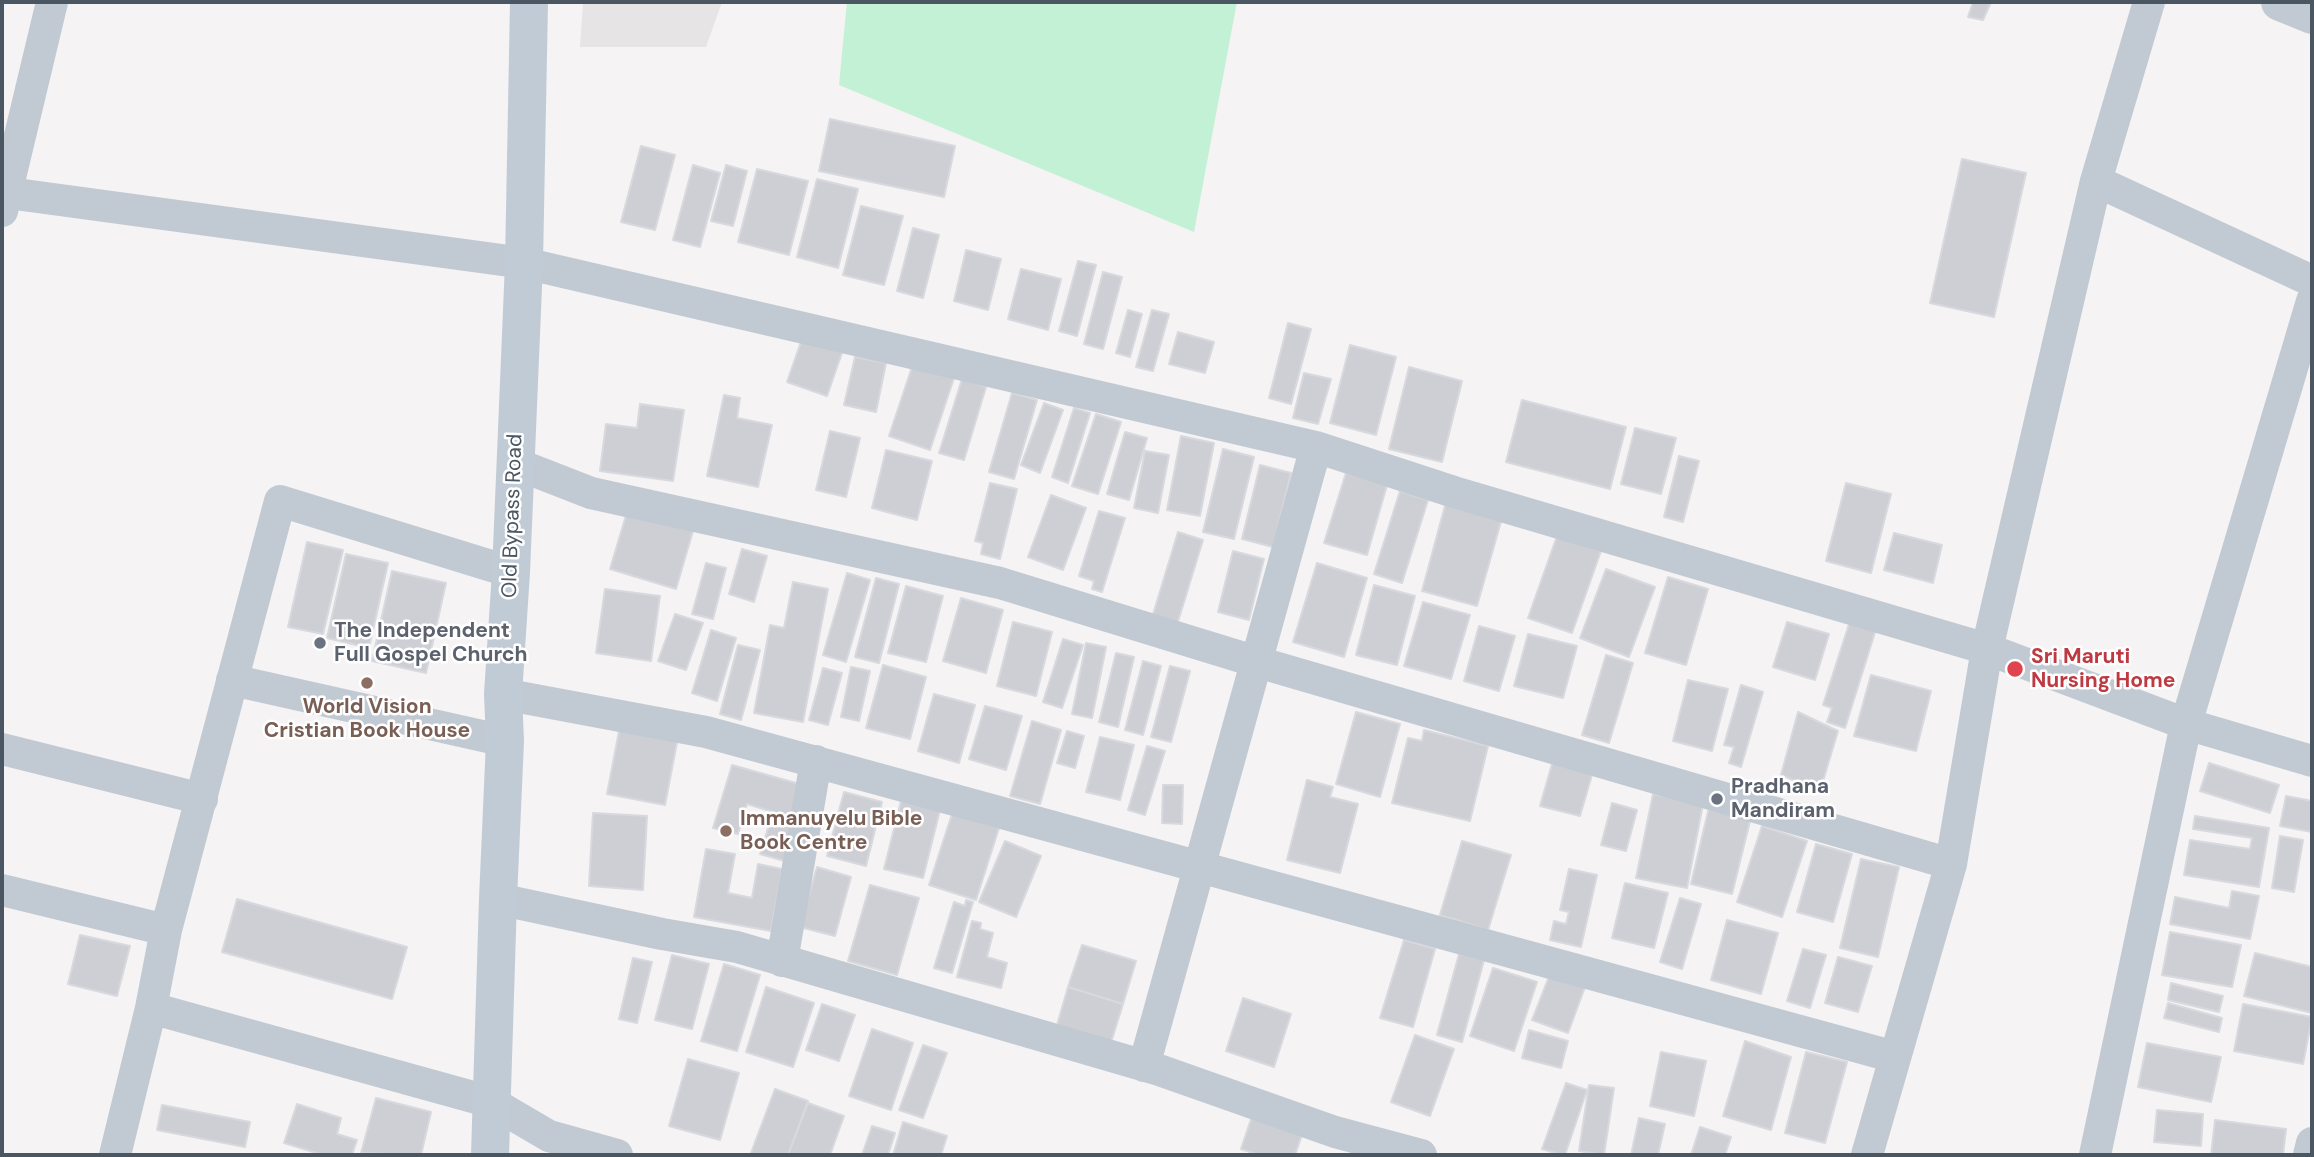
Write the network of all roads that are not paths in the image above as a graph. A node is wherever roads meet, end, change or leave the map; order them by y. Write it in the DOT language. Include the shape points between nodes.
graph roads {
  1 [pos="52,2"];
  2 [pos="529,2"];
  3 [pos="2149,2"];
  4 [pos="2280,2"];
  5 [pos="2312,15"];
  6 [pos="2096,181"];
  7 [pos="3,198"];
  8 [pos="524,263"];
  9 [pos="2312,281"];
  10 [pos="2312,301"];
  11 [pos="1316,447"];
  12 [pos="514,463"];
  13 [pos="511,572"];
  14 [pos="1987,649"];
  15 [pos="1254,661"];
  16 [pos="232,680"];
  17 [pos="503,694"];
  18 [pos="2186,724"];
  19 [pos="505,741"];
  20 [pos="2,749"];
  21 [pos="816,761"];
  22 [pos="2312,761"];
  23 [pos="202,799"];
  24 [pos="1951,864"];
  25 [pos="1200,867"];
  26 [pos="2,890"];
  27 [pos="498,899"];
  28 [pos="166,930"];
  29 [pos="782,961"];
  30 [pos="151,1008"];
  31 [pos="1895,1057"];
  32 [pos="1144,1066"];
  33 [pos="491,1102"];
  34 [pos="2312,1143"];
  35 [pos="1331,1144"];
  36 [pos="115,1155"];
  37 [pos="490,1155"];
  38 [pos="617,1155"];
  39 [pos="1421,1155"];
  40 [pos="1867,1155"];
  41 [pos="2095,1155"];
  42 [pos="2309,1155"];
  1 -- 7 [label="street"];
  2 -- 8 [label="main road, Old Bypass Road"];
  3 -- 6 [label="street"];
  4 -- 5 [label="street"];
  6 -- 9 [label="street"];
  6 -- 14 [label="street"];
  7 -- 8 [label="street"];
  8 -- 11 [label="street"];
  8 -- 12 [label="main road, Old Bypass Road"];
  10 -- 18 [label="street"];
  11 -- 14 [label="street"];
  11 -- 15 [label="street"];
  12 -- 13 [label="main road, Old Bypass Road"];
  12 -- 15 [label="street" via="591,493 1000,583"];
  13 -- 16 [label="street" via="280,501"];
  13 -- 17 [label="main road, Old Bypass Road"];
  14 -- 18 [label="street"];
  14 -- 24 [label="street"];
  15 -- 24 [label="street"];
  15 -- 25 [label="street"];
  16 -- 19 [label="street"];
  16 -- 23 [label="street"];
  17 -- 19 [label="main road, Old Bypass Road"];
  17 -- 21 [label="street" via="706,732"];
  18 -- 22 [label="street"];
  18 -- 41 [label="street"];
  19 -- 27 [label="main road, Old Bypass Road"];
  20 -- 23 [label="street"];
  21 -- 25 [label="street"];
  21 -- 29 [label="street"];
  23 -- 28 [label="street"];
  24 -- 31 [label="street"];
  25 -- 31 [label="street"];
  25 -- 32 [label="street"];
  26 -- 28 [label="street"];
  27 -- 29 [label="street" via="737,947"];
  27 -- 33 [label="main road, Old Bypass Road"];
  28 -- 30 [label="street"];
  29 -- 32 [label="street"];
  30 -- 33 [label="street"];
  30 -- 36 [label="street"];
  31 -- 40 [label="street"];
  32 -- 35 [label="street"];
  33 -- 37 [label="main road, Old Bypass Road"];
  33 -- 38 [label="street" via="549,1136"];
  34 -- 42 [label="street"];
  35 -- 39 [label="street"];
}
